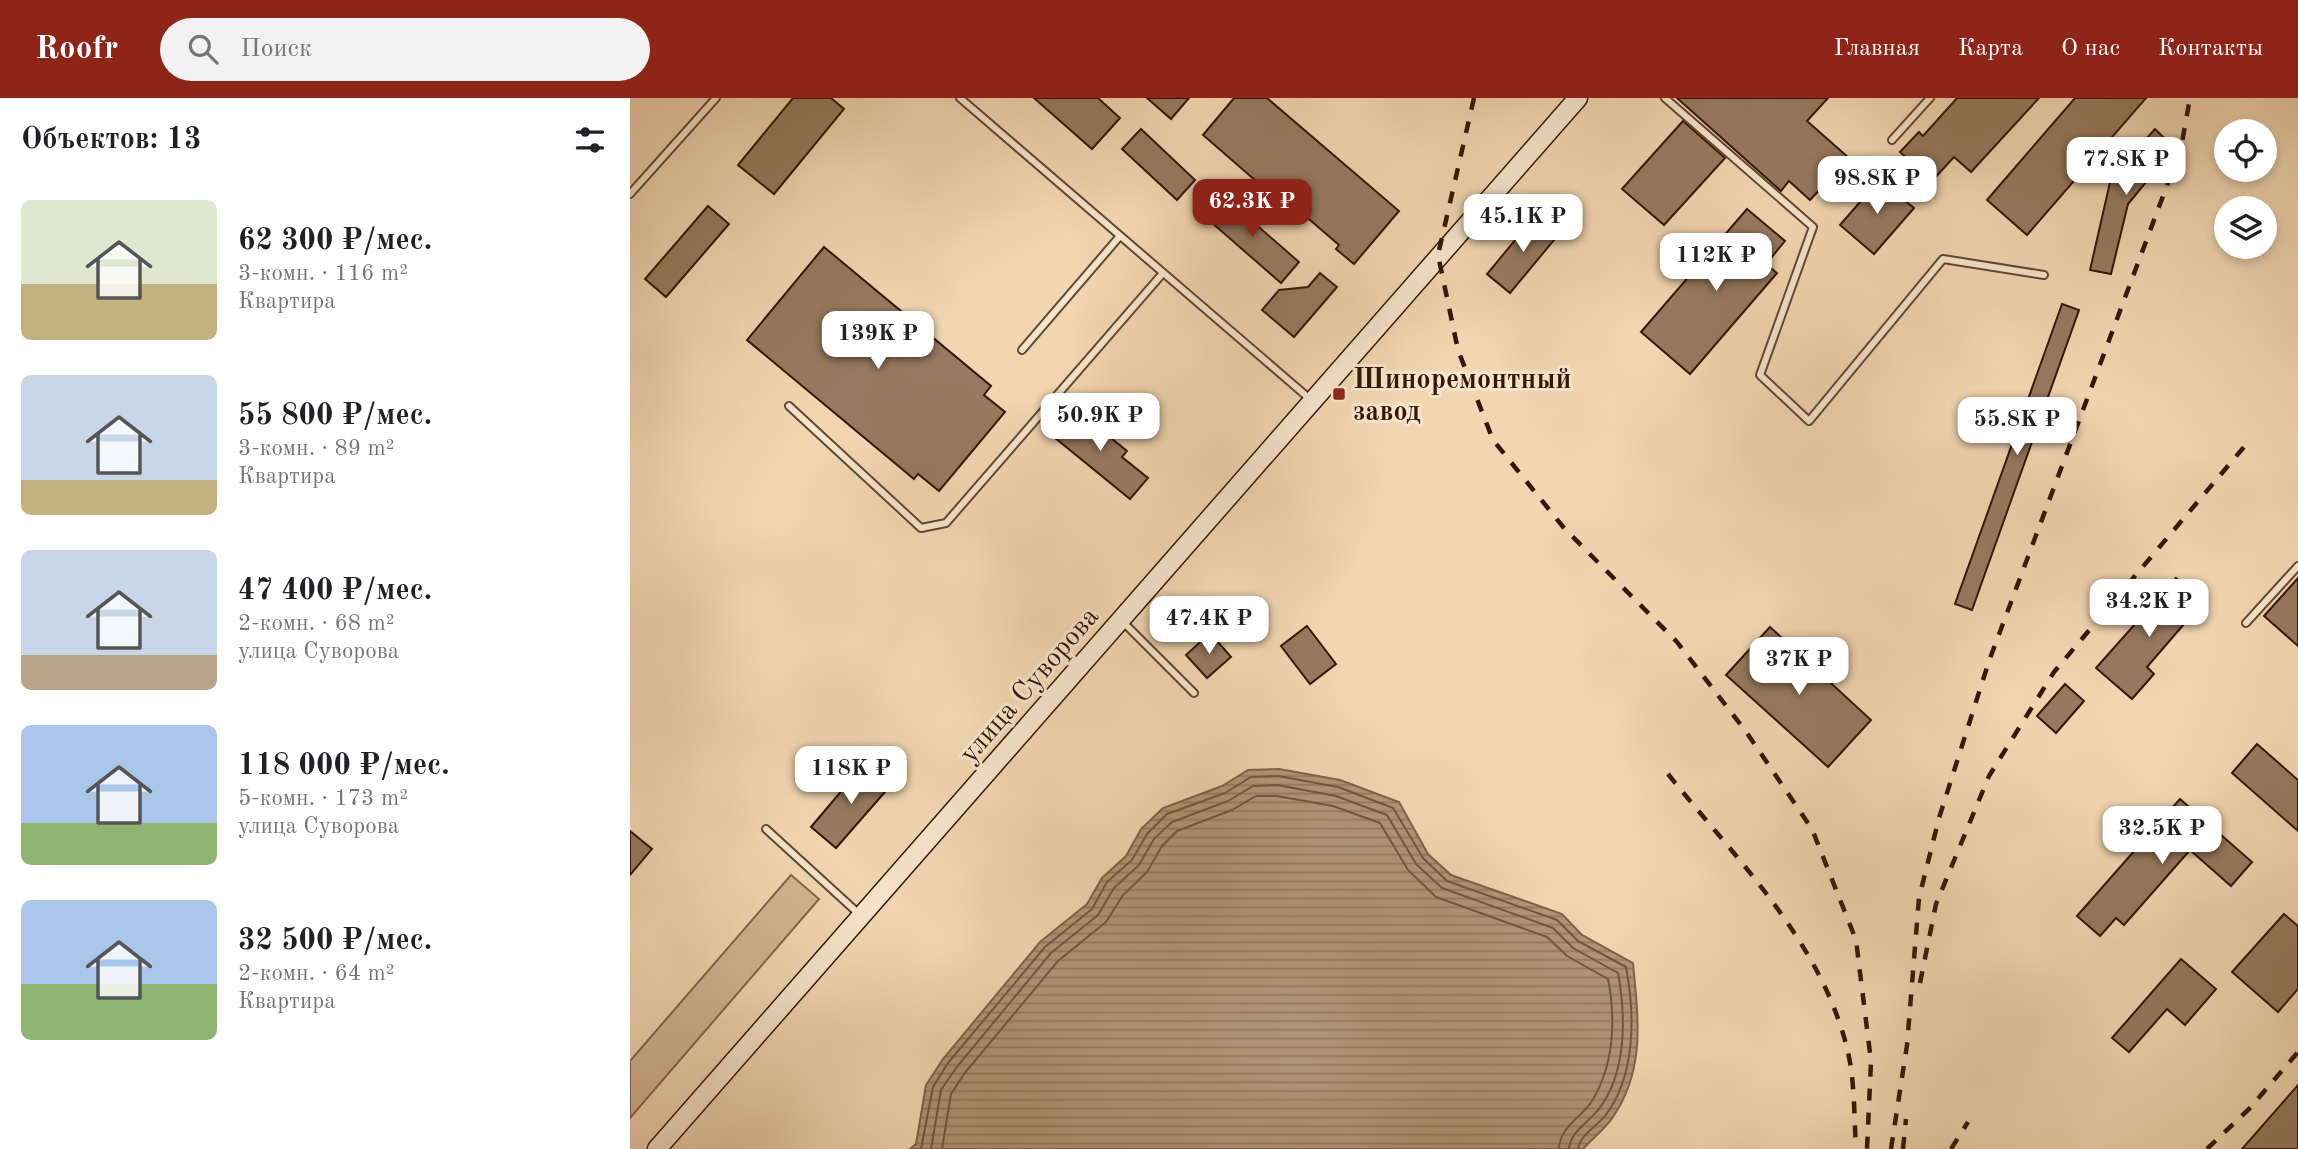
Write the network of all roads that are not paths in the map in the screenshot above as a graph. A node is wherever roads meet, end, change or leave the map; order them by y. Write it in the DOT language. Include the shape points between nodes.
graph roads {
  1 [pos="716,98"];
  2 [pos="960,98"];
  3 [pos="1578,98"];
  4 [pos="1665,98"];
  5 [pos="1930,98"];
  6 [pos="1892,140"];
  7 [pos="630,194"];
  8 [pos="1120,236"];
  9 [pos="1163,273"];
  10 [pos="2044,275"];
  11 [pos="1022,350"];
  12 [pos="1312,400"];
  13 [pos="789,406"];
  14 [pos="2298,566"];
  15 [pos="1120,619"];
  16 [pos="2246,623"];
  17 [pos="1194,693"];
  18 [pos="766,829"];
  19 [pos="860,915"];
  20 [pos="657,1149"];
  1 -- 7 [label="lane"];
  2 -- 8 [label="lane"];
  3 -- 12 [label="main road, улица Суворова"];
  4 -- 10 [label="lane" via="1813,227 1760,375 1809,421 1943,259"];
  5 -- 6 [label="lane"];
  8 -- 9 [label="lane"];
  8 -- 11 [label="lane"];
  9 -- 12 [label="lane"];
  9 -- 13 [label="lane" via="946,523 921,528"];
  12 -- 15 [label="main road, улица Суворова"];
  14 -- 16 [label="lane"];
  15 -- 17 [label="lane"];
  15 -- 19 [label="main road, улица Суворова"];
  18 -- 19 [label="lane"];
  19 -- 20 [label="main road, улица Суворова"];
}
